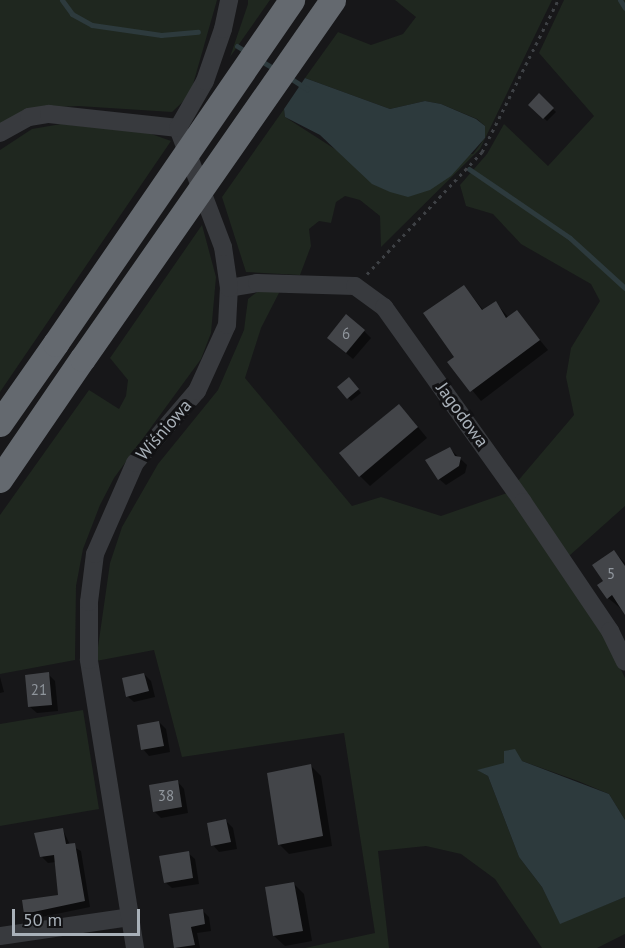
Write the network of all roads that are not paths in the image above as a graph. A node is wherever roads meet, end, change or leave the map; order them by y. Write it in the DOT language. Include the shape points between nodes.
graph roads {
  1 [pos="229,0"];
  2 [pos="292,0"];
  3 [pos="333,0"];
  4 [pos="178,128"];
  5 [pos="0,133"];
  6 [pos="229,288"];
  7 [pos="0,424"];
  8 [pos="0,480"];
  9 [pos="625,662"];
  10 [pos="130,917"];
  11 [pos="0,936"];
  12 [pos="135,948"];
  1 -- 4 [label="street" via="205,81"];
  2 -- 7 [label="highway, bridge"];
  3 -- 8 [label="highway, bridge"];
  4 -- 5 [label="street" via="49,114 29,117"];
  4 -- 6 [label="street, Wiśniowa" via="223,247"];
  6 -- 9 [label="street, Jagodowa" via="257,283 355,286 384,308 610,631"];
  6 -- 10 [label="street, Wiśniowa" via="227,325 214,360 197,391 135,463 95,554 88,660"];
  10 -- 11 [label="street"];
  10 -- 12 [label="street, Wiśniowa"];
}
